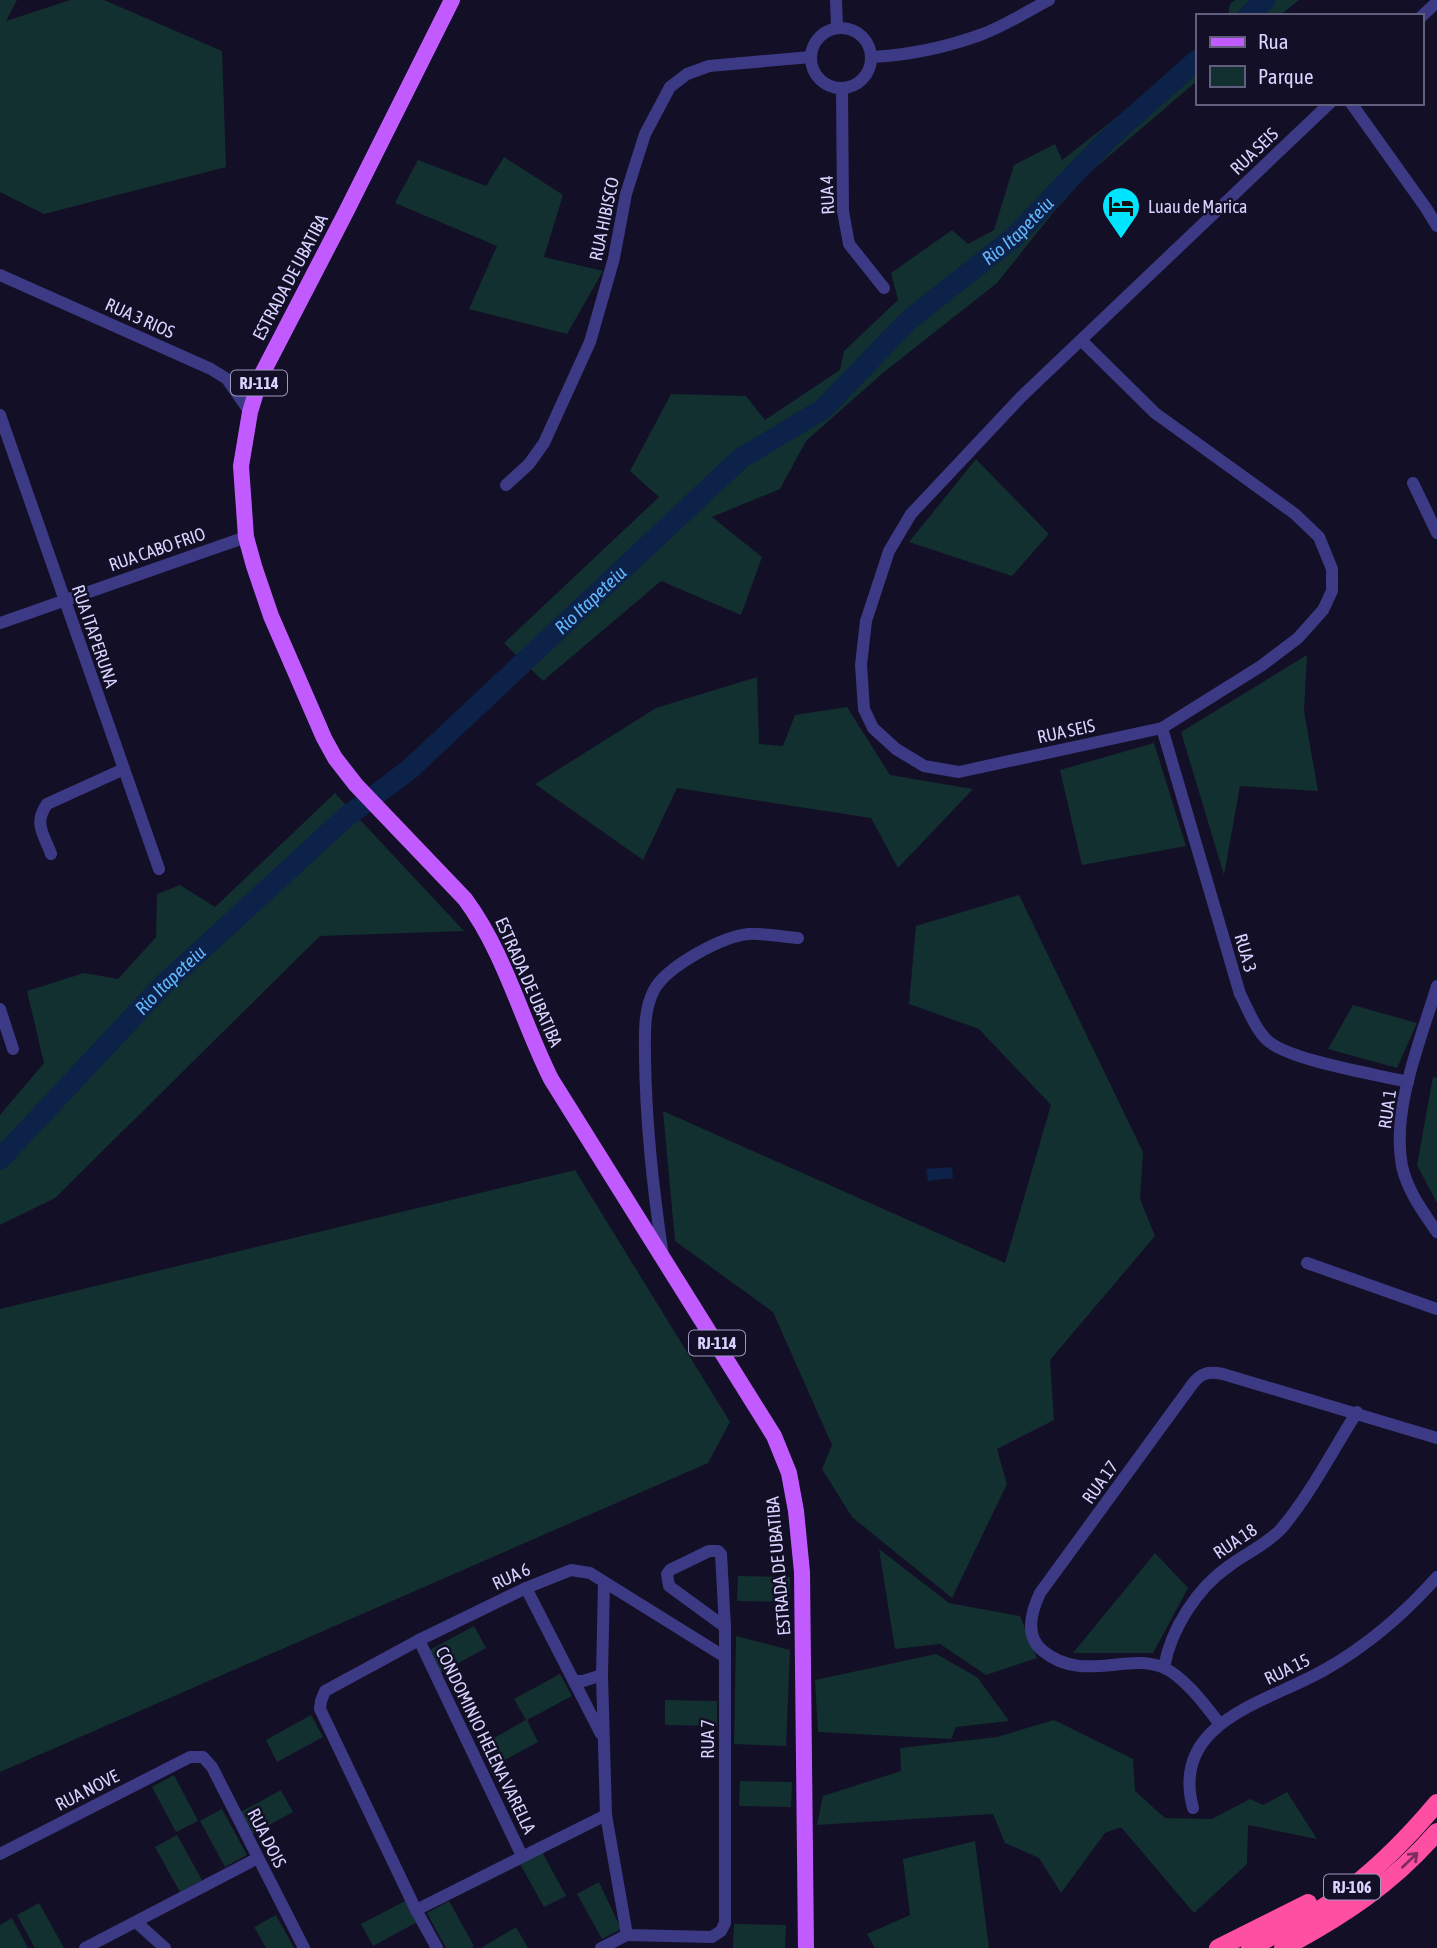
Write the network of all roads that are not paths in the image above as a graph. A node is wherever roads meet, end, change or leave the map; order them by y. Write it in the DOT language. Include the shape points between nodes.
graph roads {
  1 [pos="452,0"];
  2 [pos="836,0"];
  3 [pos="1049,0"];
  4 [pos="1437,2"];
  5 [pos="1423,15"];
  6 [pos="837,27"];
  7 [pos="811,57"];
  8 [pos="872,57"];
  9 [pos="842,88"];
  10 [pos="1328,105"];
  11 [pos="1352,105"];
  12 [pos="1437,226"];
  13 [pos="0,275"];
  14 [pos="884,288"];
  15 [pos="1081,340"];
  16 [pos="250,412"];
  17 [pos="0,415"];
  18 [pos="1413,483"];
  19 [pos="506,485"];
  20 [pos="1437,533"];
  21 [pos="246,537"];
  22 [pos="63,599"];
  23 [pos="0,623"];
  24 [pos="1161,728"];
  25 [pos="124,769"];
  26 [pos="51,855"];
  27 [pos="159,869"];
  28 [pos="797,938"];
  29 [pos="1437,986"];
  30 [pos="0,1009"];
  31 [pos="13,1049"];
  32 [pos="1408,1083"];
  33 [pos="1437,1232"];
  34 [pos="664,1260"];
  35 [pos="1307,1264"];
  36 [pos="1437,1309"];
  37 [pos="1357,1412"];
  38 [pos="1437,1438"];
  39 [pos="1437,1577"];
  40 [pos="604,1583"];
  41 [pos="526,1588"];
  42 [pos="622,1594"];
  43 [pos="604,1606"];
  44 [pos="725,1627"];
  45 [pos="419,1640"];
  46 [pos="725,1657"];
  47 [pos="1164,1667"];
  48 [pos="602,1675"];
  49 [pos="574,1681"];
  50 [pos="1219,1723"];
  51 [pos="604,1738"];
  52 [pos="190,1757"];
  53 [pos="1437,1803"];
  54 [pos="1193,1808"];
  55 [pos="606,1815"];
  56 [pos="1437,1832"];
  57 [pos="0,1854"];
  58 [pos="522,1856"];
  59 [pos="258,1858"];
  60 [pos="1381,1862"];
  61 [pos="1367,1899"];
  62 [pos="416,1910"];
  63 [pos="136,1922"];
  64 [pos="627,1935"];
  65 [pos="85,1948"];
  66 [pos="165,1948"];
  67 [pos="304,1948"];
  68 [pos="437,1948"];
  69 [pos="601,1948"];
  70 [pos="806,1948"];
  71 [pos="1218,1948"];
  72 [pos="1251,1948"];
  73 [pos="1283,1948"];
  74 [pos="1309,1948"];
  1 -- 16 [label="main road, ESTRADA DE UBATIBA / RJ-114" via="277,341"];
  2 -- 6 [label="street"];
  3 -- 8 [label="street" via="982,35 936,49"];
  4 -- 5 [label="street"];
  6 -- 7 [label="street" via="818,38"];
  6 -- 8 [label="street" via="861,34"];
  7 -- 9 [label="street" via="817,76"];
  7 -- 19 [label="street, RUA HIBISCO" via="709,66 670,87 645,134 626,194 590,342 544,443 530,464"];
  8 -- 9 [label="street" via="863,78"];
  9 -- 14 [label="street, RUA 4" via="843,211 849,244"];
  10 -- 15 [label="street, RUA SEIS"];
  11 -- 12 [label="street"];
  13 -- 16 [label="street, RUA 3 RIOS" via="211,369 227,379"];
  15 -- 24 [label="street, RUA SEIS" via="1156,413 1295,514 1319,537 1332,569 1332,591 1324,610 1298,638"];
  15 -- 24 [label="street, RUA SEIS" via="911,514 889,551 866,621 861,665 864,709 873,727 895,749 924,766 959,772"];
  16 -- 21 [label="main road, ESTRADA DE UBATIBA / RJ-114" via="241,466"];
  17 -- 22 [label="street, RUA ITAPERUNA"];
  18 -- 20 [label="street"];
  21 -- 22 [label="street, RUA CABO FRIO"];
  21 -- 34 [label="main road, ESTRADA DE UBATIBA / RJ-114" via="271,616 335,758 466,899 485,926 551,1079"];
  22 -- 23 [label="street, RUA CABO FRIO"];
  22 -- 25 [label="street, RUA ITAPERUNA"];
  24 -- 32 [label="street, RUA 3" via="1240,994 1267,1040 1290,1054"];
  25 -- 26 [label="street" via="47,804 39,822"];
  25 -- 27 [label="street, RUA ITAPERUNA"];
  28 -- 34 [label="street" via="750,934 713,945 669,974 649,1002 645,1024 649,1148"];
  29 -- 32 [label="street, RUA 1"];
  30 -- 31 [label="street"];
  32 -- 33 [label="street, RUA 1" via="1399,1132 1402,1167 1416,1201"];
  34 -- 70 [label="main road, ESTRADA DE UBATIBA / RJ-114" via="763,1415 789,1473 802,1572"];
  35 -- 36 [label="street"];
  37 -- 38 [label="street, RUA 17"];
  37 -- 47 [label="street, RUA 18" via="1282,1527 1265,1544 1219,1573 1201,1592 1174,1635"];
  37 -- 47 [label="street, RUA 17" via="1217,1372 1202,1374 1191,1386 1046,1583 1031,1621 1033,1640 1063,1663"];
  39 -- 50 [label="street, RUA 15" via="1371,1640 1327,1669"];
  40 -- 41 [label="street, RUA 6" via="590,1573 571,1570"];
  40 -- 42 [label="street, RUA 6"];
  40 -- 43 [label="street"];
  41 -- 45 [label="street, RUA 6"];
  41 -- 49 [label="street"];
  42 -- 43 [label="street"];
  42 -- 46 [label="street, RUA 6"];
  43 -- 48 [label="street"];
  44 -- 44 [label="street, RUA 7" via="718,1551 709,1551 667,1574 669,1586"];
  44 -- 46 [label="street, RUA 7"];
  45 -- 58 [label="street, CONDOMINIO HELENA VARELLA"];
  45 -- 62 [label="street, RUA 6" via="329,1688 320,1709"];
  46 -- 64 [label="street, RUA 7" via="725,1923 717,1935 707,1938"];
  47 -- 50 [label="street"];
  48 -- 49 [label="street"];
  48 -- 51 [label="street"];
  49 -- 51 [label="street"];
  50 -- 54 [label="street, RUA 15" via="1195,1755 1189,1786"];
  51 -- 55 [label="street"];
  52 -- 57 [label="street, RUA NOVE"];
  52 -- 59 [label="street, RUA DOIS" via="203,1756 212,1766"];
  53 -- 60 [label="highway, RJ-106"];
  55 -- 58 [label="street, CONDOMINIO HELENA VARELLA"];
  55 -- 64 [label="street"];
  61 -- 56 [label="highway, RJ-106, one-way"];
  58 -- 62 [label="street, CONDOMINIO HELENA VARELLA"];
  59 -- 63 [label="street"];
  59 -- 67 [label="street, RUA DOIS"];
  60 -- 71 [label="highway"];
  60 -- 72 [label="highway, RJ-106" via="1316,1912"];
  61 -- 73 [label="highway, RJ-106"];
  61 -- 74 [label="highway"];
  62 -- 68 [label="street"];
  63 -- 65 [label="street"];
  63 -- 66 [label="street"];
  64 -- 69 [label="street"];
}
